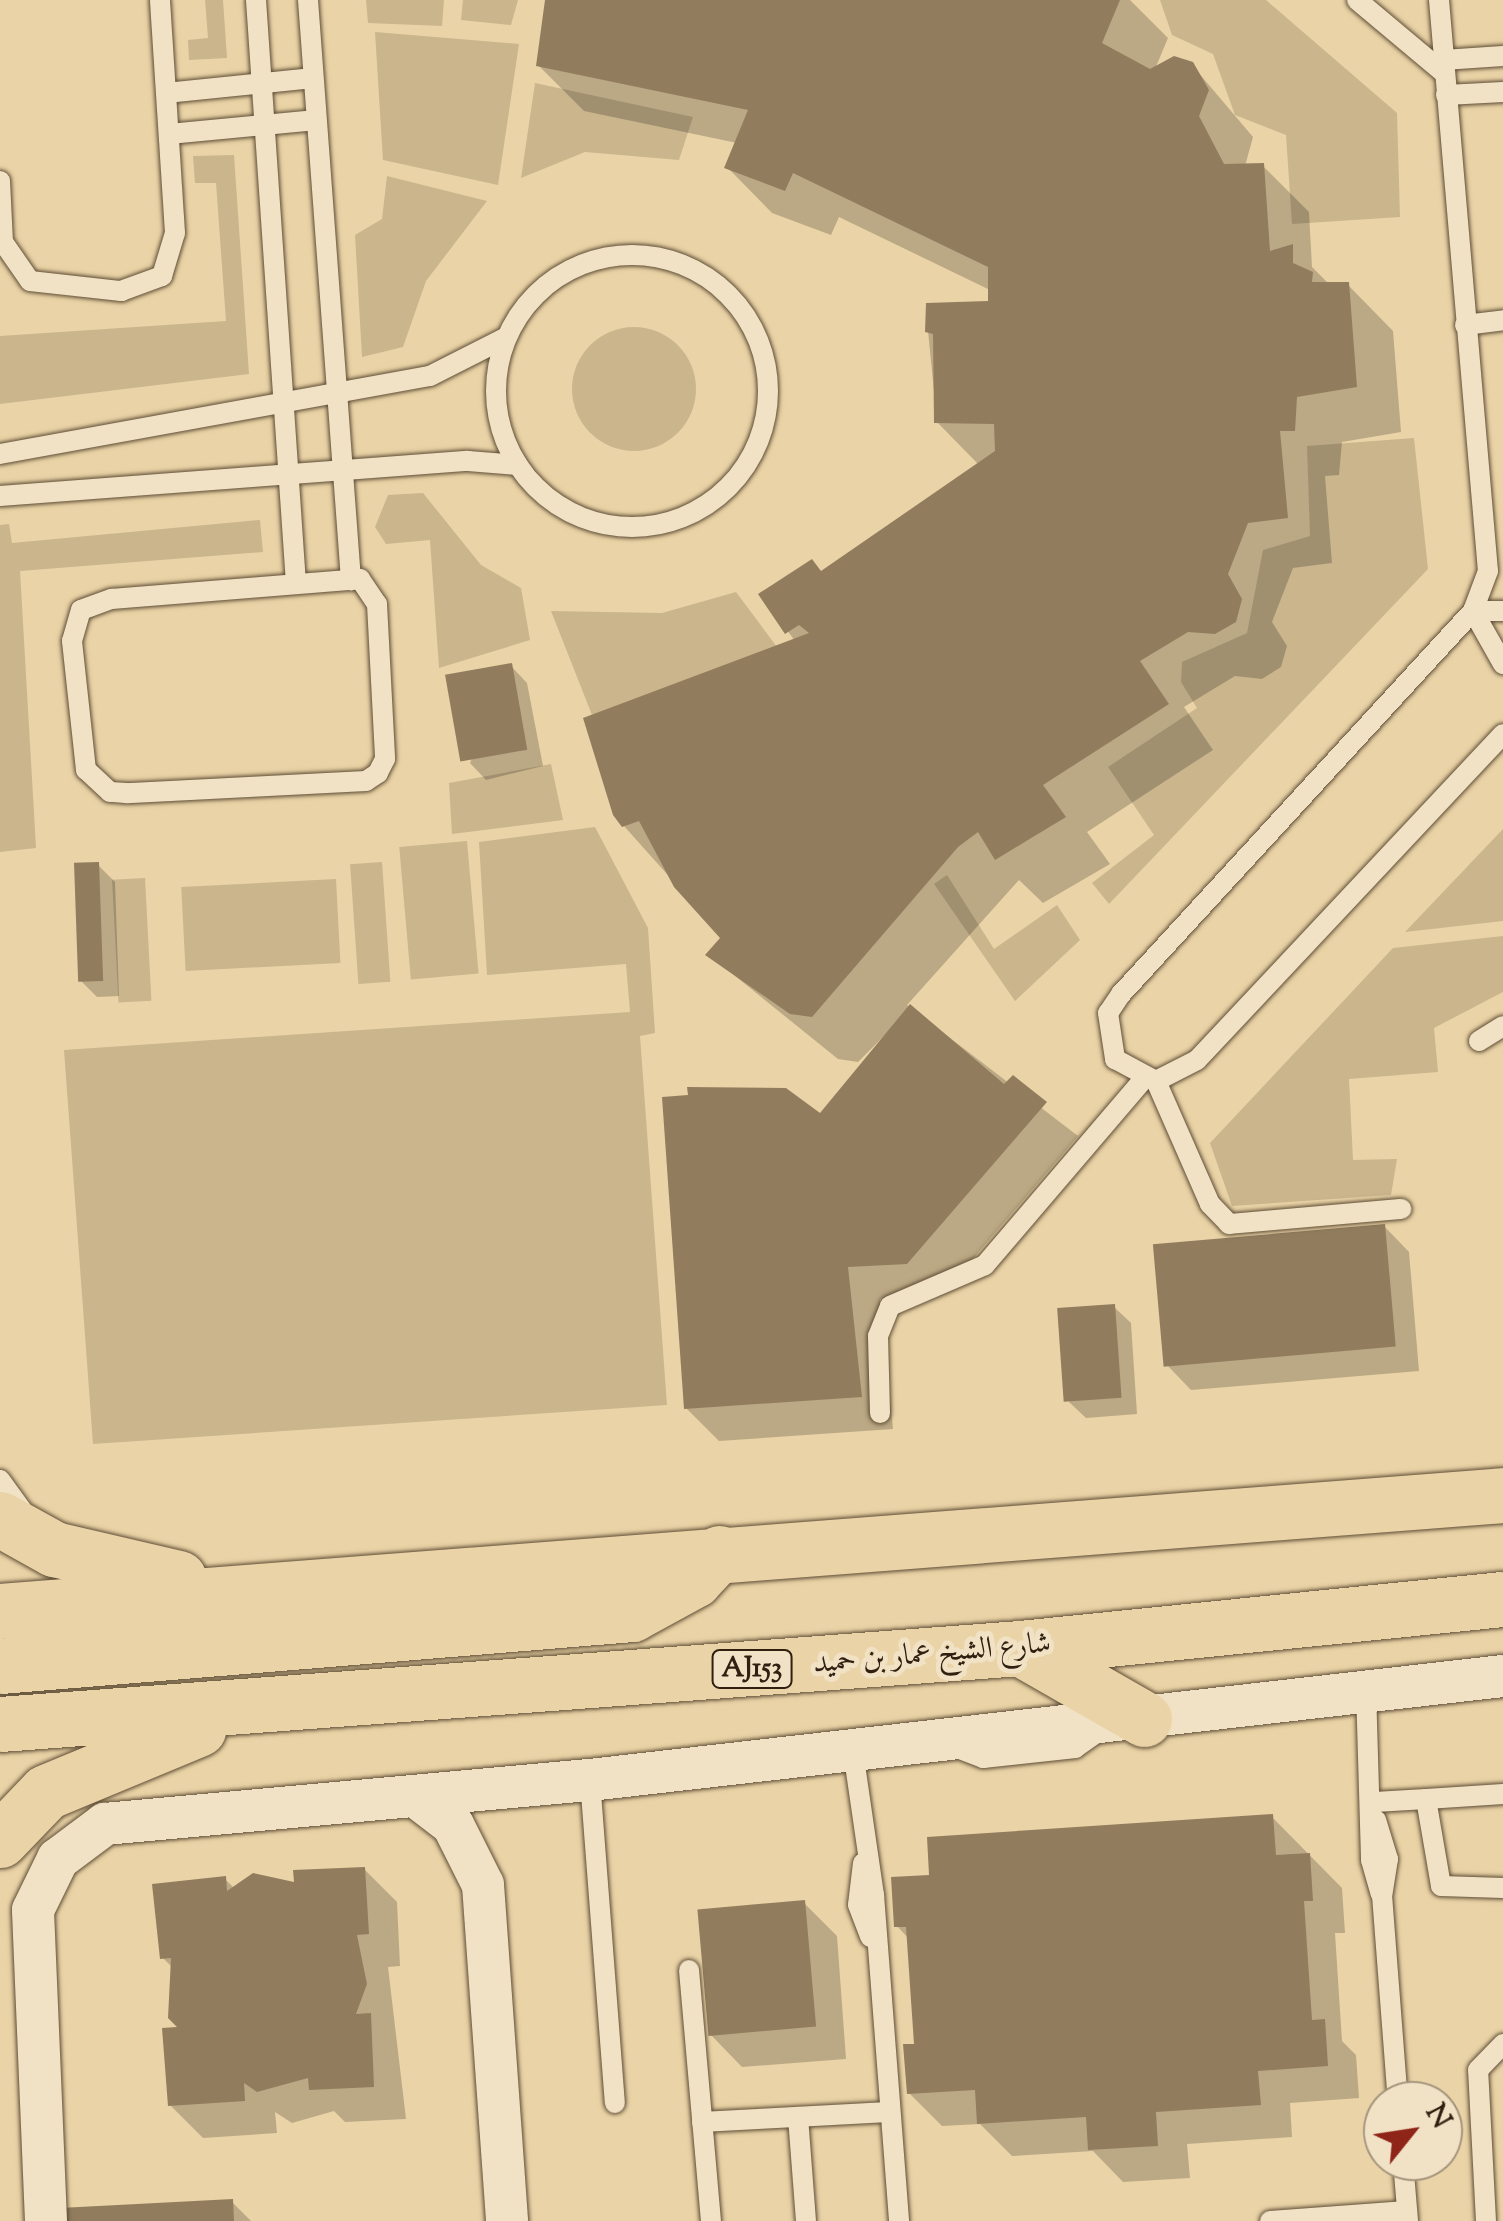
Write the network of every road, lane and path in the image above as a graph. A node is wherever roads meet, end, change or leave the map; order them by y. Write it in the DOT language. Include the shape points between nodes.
graph roads {
  1 [pos="160,0"];
  2 [pos="256,0"];
  3 [pos="308,0"];
  4 [pos="1357,0"];
  5 [pos="1439,0"];
  6 [pos="1503,56"];
  7 [pos="1443,67"];
  8 [pos="313,78"];
  9 [pos="262,83"];
  10 [pos="1503,92"];
  11 [pos="166,93"];
  12 [pos="1446,95"];
  13 [pos="316,120"];
  14 [pos="264,124"];
  15 [pos="168,134"];
  16 [pos="0,181"];
  17 [pos="1503,320"];
  18 [pos="1464,324"];
  19 [pos="505,338"];
  20 [pos="336,393"];
  21 [pos="282,403"];
  22 [pos="0,454"];
  23 [pos="518,466"];
  24 [pos="342,474"];
  25 [pos="288,479"];
  26 [pos="0,496"];
  27 [pos="351,580"];
  28 [pos="296,583"];
  29 [pos="1473,610"];
  30 [pos="1503,611"];
  31 [pos="1500,653"];
  32 [pos="1503,734"];
  33 [pos="1503,1026"];
  34 [pos="1479,1041"];
  35 [pos="1150,1080"];
  36 [pos="1401,1209"];
  37 [pos="880,1413"];
  38 [pos="0,1480"];
  39 [pos="1503,1495"];
  40 [pos="0,1519"];
  41 [pos="54,1549"];
  42 [pos="719,1553"];
  43 [pos="236,1590"];
  44 [pos="1503,1600"];
  45 [pos="0,1611"];
  46 [pos="1020,1648"];
  47 [pos="0,1666"];
  48 [pos="1503,1676"];
  49 [pos="1366,1689"];
  50 [pos="255,1708"];
  51 [pos="1126,1721"];
  52 [pos="0,1724"];
  53 [pos="853,1751"];
  54 [pos="590,1780"];
  55 [pos="1503,1794"];
  56 [pos="418,1798"];
  57 [pos="1426,1799"];
  58 [pos="1376,1811"];
  59 [pos="0,1840"];
  60 [pos="1503,1888"];
  61 [pos="689,1970"];
  62 [pos="1503,2044"];
  63 [pos="1396,2081"];
  64 [pos="615,2102"];
  65 [pos="888,2112"];
  66 [pos="798,2117"];
  67 [pos="702,2122"];
  68 [pos="1404,2181"];
  69 [pos="1407,2216"];
  70 [pos="46,2221"];
  71 [pos="507,2221"];
  72 [pos="711,2221"];
  73 [pos="806,2221"];
  74 [pos="898,2221"];
  75 [pos="1270,2221"];
  76 [pos="1486,2221"];
  1 -- 11 [label="lane"];
  2 -- 9 [label="lane"];
  3 -- 8 [label="lane"];
  4 -- 7 [label="lane"];
  5 -- 7 [label="lane"];
  6 -- 7 [label="lane"];
  7 -- 12 [label="lane"];
  8 -- 9 [label="lane"];
  8 -- 13 [label="lane"];
  9 -- 11 [label="lane"];
  9 -- 14 [label="lane"];
  10 -- 12 [label="lane"];
  11 -- 15 [label="lane"];
  12 -- 18 [label="lane"];
  13 -- 14 [label="lane"];
  13 -- 20 [label="lane"];
  14 -- 15 [label="lane"];
  14 -- 21 [label="lane"];
  15 -- 16 [label="lane" via="173,256 143,288 78,292 30,281 3,242"];
  17 -- 18 [label="lane"];
  18 -- 29 [label="lane" via="1488,571"];
  19 -- 20 [label="lane" via="456,369"];
  19 -- 23 [label="lane" via="498,410"];
  19 -- 23 [label="lane" via="529,300 564,272 607,256 652,255 695,270 731,296 756,334 768,378 766,424 748,466 717,499 677,521 632,528 588,521 548,499"];
  20 -- 21 [label="lane"];
  20 -- 24 [label="lane"];
  21 -- 22 [label="lane"];
  21 -- 25 [label="lane"];
  23 -- 24 [label="lane" via="468,461"];
  24 -- 25 [label="lane"];
  24 -- 27 [label="lane"];
  25 -- 26 [label="lane"];
  25 -- 28 [label="lane"];
  27 -- 28 [label="lane"];
  27 -- 28 [label="lane" via="375,593 385,760 378,772 350,782 126,793 96,783 82,754 72,641 81,610 96,601"];
  29 -- 30 [label="lane"];
  29 -- 31 [label="lane"];
  29 -- 35 [label="lane" via="1121,994 1106,1037 1115,1059"];
  32 -- 35 [label="lane" via="1196,1060"];
  33 -- 34 [label="lane"];
  35 -- 36 [label="lane" via="1210,1204 1229,1224"];
  35 -- 37 [label="lane" via="985,1265 890,1306 880,1320"];
  38 -- 41 [label="lane"];
  39 -- 42 [label="main road"];
  40 -- 41 [label="main road"];
  41 -- 43 [label="main road"];
  42 -- 43 [label="main road"];
  42 -- 47 [label="main road" via="694,1580 632,1614"];
  43 -- 45 [label="main road"];
  44 -- 46 [label="main road, شارع الشيخ عمار بن حميد / AJ153"];
  46 -- 50 [label="main road, شارع الشيخ عمار بن حميد / AJ153"];
  46 -- 51 [label="main road"];
  48 -- 49 [label="street"];
  49 -- 51 [label="street"];
  49 -- 58 [label="lane"];
  50 -- 52 [label="main road, شارع الشيخ عمار بن حميد / AJ153"];
  50 -- 59 [label="main road" via="82,1772 46,1792"];
  51 -- 53 [label="street"];
  53 -- 54 [label="street"];
  53 -- 65 [label="lane" via="863,1862 858,1905 871,1940"];
  54 -- 56 [label="street"];
  54 -- 64 [label="lane"];
  55 -- 57 [label="lane"];
  56 -- 70 [label="street" via="134,1816 78,1838 58,1860 31,1938"];
  56 -- 71 [label="street" via="453,1825 483,1885"];
  57 -- 58 [label="lane"];
  57 -- 60 [label="lane" via="1440,1886"];
  58 -- 63 [label="lane" via="1371,1860 1382,1896"];
  61 -- 67 [label="lane"];
  62 -- 76 [label="lane" via="1478,2070"];
  65 -- 66 [label="lane"];
  65 -- 74 [label="lane"];
  66 -- 67 [label="lane"];
  66 -- 73 [label="lane"];
  67 -- 72 [label="lane"];
  68 -- 69 [label="lane"];
  69 -- 75 [label="lane"];
}
